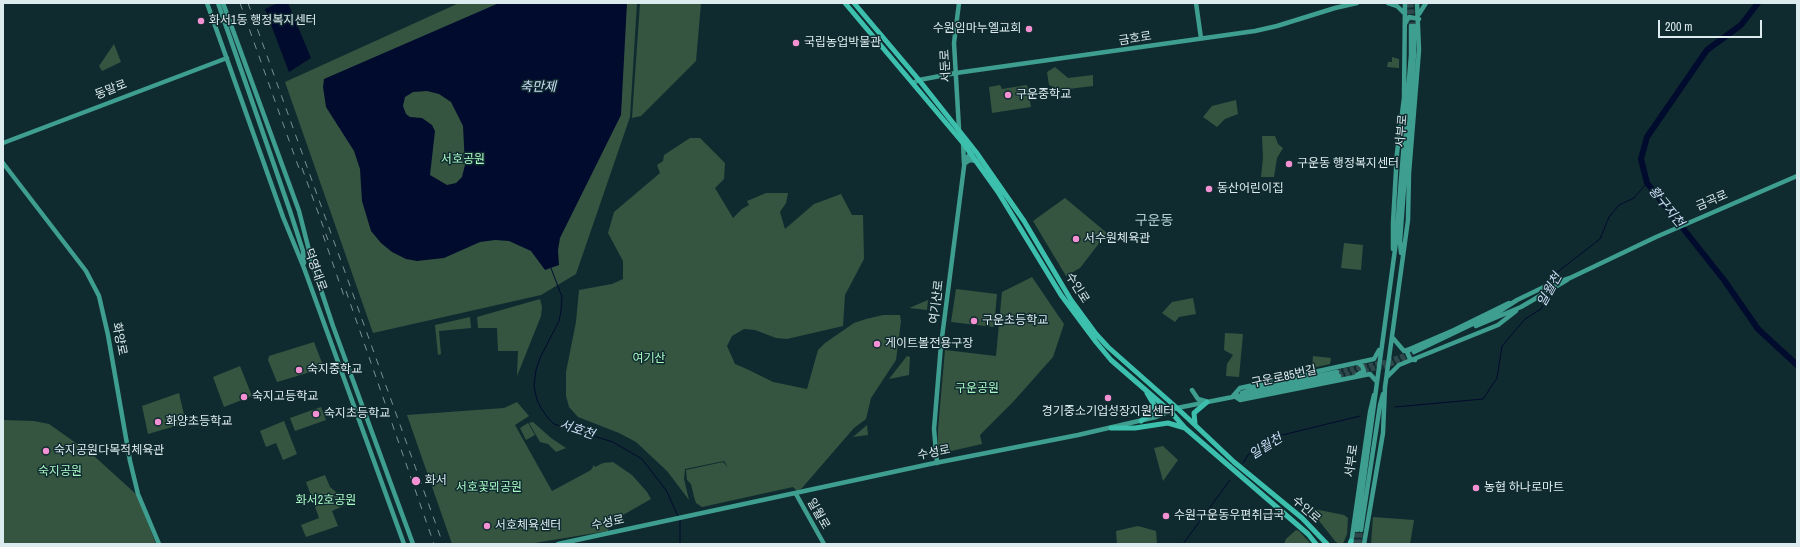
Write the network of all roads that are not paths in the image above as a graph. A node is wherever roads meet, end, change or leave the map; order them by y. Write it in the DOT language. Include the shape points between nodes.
graph roads {
  1 [pos="207,3"];
  2 [pos="218,3"];
  3 [pos="223,3"];
  4 [pos="846,3"];
  5 [pos="854,3"];
  6 [pos="959,3"];
  7 [pos="1196,3"];
  8 [pos="1357,3"];
  9 [pos="1388,3"];
  10 [pos="1404,3"];
  11 [pos="1417,3"];
  12 [pos="1426,3"];
  13 [pos="1404,13"];
  14 [pos="1419,17"];
  15 [pos="1404,24"];
  16 [pos="1201,38"];
  17 [pos="226,58"];
  18 [pos="956,73"];
  19 [pos="919,80"];
  20 [pos="913,83"];
  21 [pos="959,129"];
  22 [pos="3,142"];
  23 [pos="963,143"];
  24 [pos="974,152"];
  25 [pos="977,161"];
  26 [pos="3,163"];
  27 [pos="964,164"];
  28 [pos="1797,176"];
  29 [pos="303,251"];
  30 [pos="1393,256"];
  31 [pos="1401,261"];
  32 [pos="314,266"];
  33 [pos="304,268"];
  34 [pos="1570,278"];
  35 [pos="1521,307"];
  36 [pos="1392,337"];
  37 [pos="1381,347"];
  38 [pos="1414,354"];
  39 [pos="1358,363"];
  40 [pos="1338,374"];
  41 [pos="1356,376"];
  42 [pos="1387,377"];
  43 [pos="1377,382"];
  44 [pos="1385,387"];
  45 [pos="1144,388"];
  46 [pos="1192,390"];
  47 [pos="1233,396"];
  48 [pos="1207,402"];
  49 [pos="1177,408"];
  50 [pos="1171,412"];
  51 [pos="1141,421"];
  52 [pos="1195,425"];
  53 [pos="1111,428"];
  54 [pos="1185,428"];
  55 [pos="936,462"];
  56 [pos="796,494"];
  57 [pos="399,531"];
  58 [pos="573,542"];
  59 [pos="1325,542"];
  60 [pos="1351,543"];
  61 [pos="159,544"];
  62 [pos="401,544"];
  63 [pos="404,544"];
  64 [pos="413,544"];
  65 [pos="558,544"];
  66 [pos="824,544"];
  67 [pos="1316,544"];
  68 [pos="1331,544"];
  69 [pos="1364,544"];
  1 -- 17 [label="street, 덕영대로"];
  2 -- 29 [label="street, 덕영대로"];
  3 -- 32 [label="street, 덕영대로" via="299,212"];
  4 -- 20 [label="main road, 수인로"];
  5 -- 19 [label="main road, 수인로"];
  6 -- 18 [label="street, 서둔로" via="954,43"];
  7 -- 16 [label="street"];
  8 -- 16 [label="street, 금호로" via="1262,30"];
  9 -- 13 [label="street" via="1397,6"];
  10 -- 13 [label="street, 서부로"];
  11 -- 14 [label="street, 서부로"];
  12 -- 14 [label="street"];
  13 -- 15 [label="street, 서부로"];
  14 -- 15 [label="street" via="1409,17"];
  14 -- 31 [label="street, 서부로" via="1408,220"];
  15 -- 30 [label="street, 서부로" via="1404,98 1397,153"];
  16 -- 18 [label="street, 금호로" via="1134,50"];
  17 -- 22 [label="street, 동말로"];
  17 -- 33 [label="street, 덕영대로"];
  18 -- 19 [label="street, 금호로"];
  18 -- 21 [label="street, 서둔로"];
  19 -- 20 [label="street, 금호로"];
  19 -- 21 [label="main road, 수인로"];
  20 -- 23 [label="main road, 수인로"];
  21 -- 24 [label="main road, 수인로"];
  23 -- 24 [label="main road, 수인로"];
  23 -- 27 [label="street"];
  24 -- 25 [label="main road, 수인로"];
  24 -- 27 [label="street, 여기산로" via="965,159"];
  24 -- 49 [label="main road, 수인로" via="1024,221 1071,300 1096,334"];
  25 -- 27 [label="street" via="970,160"];
  25 -- 45 [label="main road, 수인로" via="1077,319 1111,360"];
  26 -- 61 [label="street, 화양로" via="86,271 99,296 133,474 138,494"];
  27 -- 55 [label="street, 여기산로" via="941,345 934,429"];
  28 -- 34 [label="street, 금곡로" via="1700,217"];
  29 -- 32 [label="street"];
  29 -- 33 [label="street"];
  30 -- 31 [label="street, 서부로" via="1412,26 1414,54 1400,242"];
  30 -- 37 [label="street, 서부로"];
  31 -- 36 [label="street, 서부로"];
  32 -- 64 [label="street, 덕영대로" via="333,326"];
  33 -- 57 [label="street, 덕영대로"];
  34 -- 35 [label="street, 금곡로"];
  34 -- 38 [label="street, 금곡로" via="1516,300 1500,311"];
  35 -- 38 [label="street, 금곡로"];
  35 -- 38 [label="street" via="1498,325"];
  36 -- 38 [label="street" via="1404,351"];
  36 -- 42 [label="street, 서부로"];
  37 -- 39 [label="street" via="1374,358"];
  37 -- 43 [label="street, 서부로"];
  38 -- 42 [label="street"];
  39 -- 41 [label="street" via="1364,371"];
  39 -- 47 [label="street" via="1240,388"];
  40 -- 47 [label="street, 구운로85번길" via="1254,389"];
  41 -- 43 [label="street" via="1370,374"];
  41 -- 47 [label="street" via="1240,400"];
  42 -- 44 [label="street, 서부로"];
  43 -- 44 [label="street, 서부로" via="1359,530"];
  43 -- 60 [label="street, 서부로" via="1370,412"];
  44 -- 69 [label="street, 서부로" via="1383,433"];
  45 -- 50 [label="main road, 수인로"];
  45 -- 51 [label="main road" via="1154,405 1150,414"];
  46 -- 48 [label="street" via="1198,399"];
  47 -- 48 [label="street, 구운로85번길"];
  48 -- 49 [label="street, 구운로85번길"];
  48 -- 52 [label="main road" via="1194,413"];
  49 -- 50 [label="street, 수성로"];
  49 -- 52 [label="main road, 수인로"];
  50 -- 51 [label="street, 수성로"];
  50 -- 54 [label="main road, 수인로"];
  51 -- 53 [label="street, 수성로"];
  52 -- 59 [label="main road, 수인로" via="1234,462 1302,518"];
  53 -- 54 [label="main road" via="1135,428 1168,423"];
  53 -- 55 [label="street, 수성로"];
  54 -- 67 [label="main road, 수인로" via="1308,534"];
  55 -- 56 [label="street, 수성로"];
  56 -- 58 [label="street, 수성로"];
  56 -- 66 [label="street, 일월로"];
  57 -- 62 [label="street"];
  57 -- 63 [label="street, 덕영대로"];
  58 -- 65 [label="street, 수성로"];
  59 -- 68 [label="main road, 수인로"];
}
